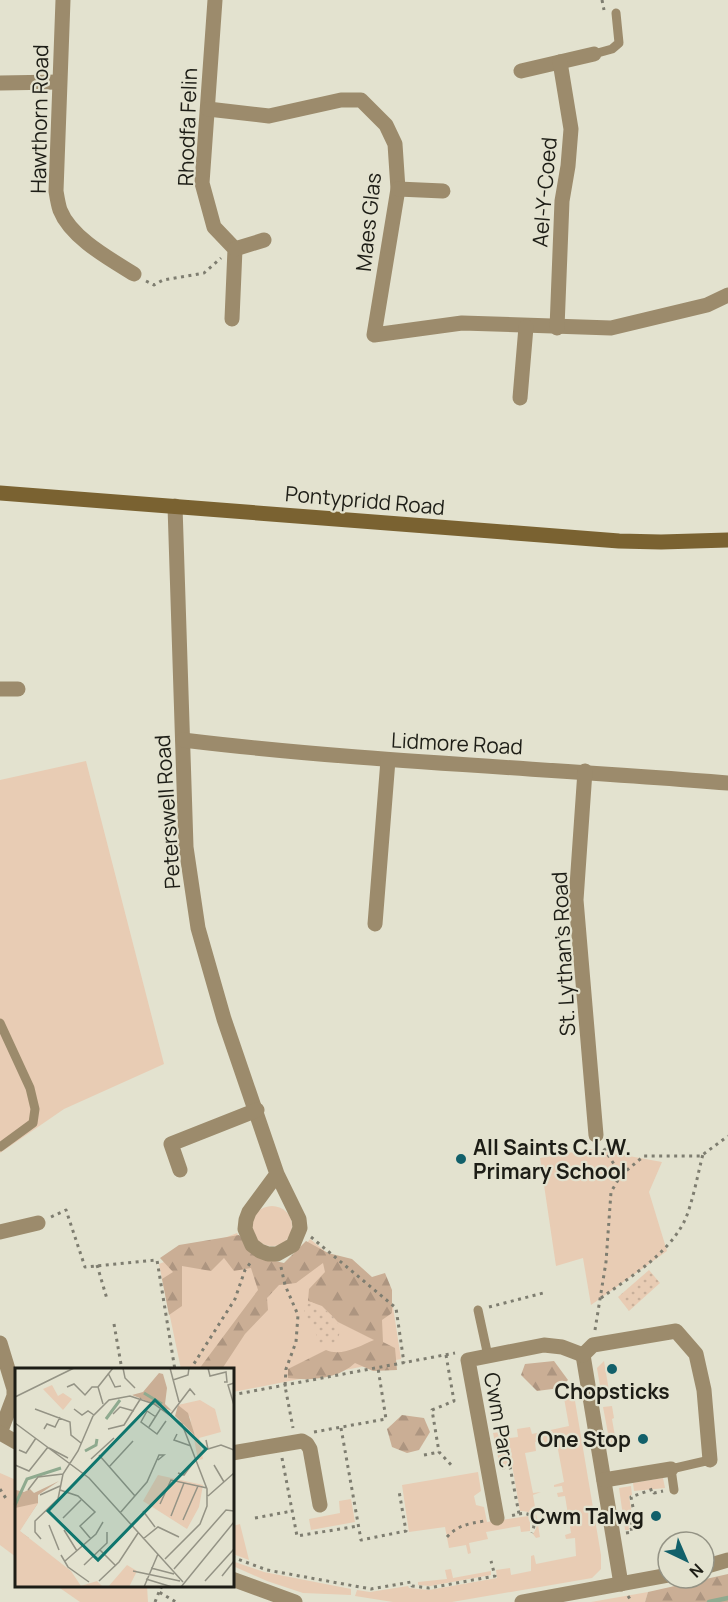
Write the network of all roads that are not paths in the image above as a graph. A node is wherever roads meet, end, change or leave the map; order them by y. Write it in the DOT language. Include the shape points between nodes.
graph roads {
  1 [pos="63,0"];
  2 [pos="214,0"];
  3 [pos="616,14"];
  4 [pos="594,54"];
  5 [pos="560,62"];
  6 [pos="521,71"];
  7 [pos="0,82"];
  8 [pos="59,82"];
  9 [pos="208,109"];
  10 [pos="398,189"];
  11 [pos="443,191"];
  12 [pos="264,240"];
  13 [pos="235,249"];
  14 [pos="134,274"];
  15 [pos="728,295"];
  16 [pos="232,318"];
  17 [pos="526,327"];
  18 [pos="556,328"];
  19 [pos="520,398"];
  20 [pos="0,493"];
  21 [pos="175,507"];
  22 [pos="728,540"];
  23 [pos="0,689"];
  24 [pos="18,689"];
  25 [pos="183,740"];
  26 [pos="388,760"];
  27 [pos="585,771"];
  28 [pos="728,783"];
  29 [pos="375,924"];
  30 [pos="0,1023"];
  31 [pos="257,1110"];
  32 [pos="596,1135"];
  33 [pos="0,1147"];
  34 [pos="180,1170"];
  35 [pos="277,1174"];
  36 [pos="38,1223"];
  37 [pos="0,1232"];
  38 [pos="478,1310"];
  39 [pos="0,1343"];
  40 [pos="588,1351"];
  41 [pos="488,1356"];
  42 [pos="0,1433"];
  43 [pos="15,1441"];
  44 [pos="234,1453"];
  45 [pos="710,1460"];
  46 [pos="671,1469"];
  47 [pos="604,1480"];
  48 [pos="674,1489"];
  49 [pos="320,1505"];
  50 [pos="493,1519"];
  51 [pos="656,1577"];
  52 [pos="234,1580"];
  53 [pos="621,1584"];
  54 [pos="295,1602"];
  55 [pos="522,1602"];
  1 -- 8 [label="street, Hawthorn Road"];
  2 -- 9 [label="street, Rhodfa Felin"];
  3 -- 4 [label="lane" via="618,43"];
  4 -- 5 [label="street"];
  5 -- 6 [label="street"];
  5 -- 18 [label="street, Ael-Y-Coed" via="571,129 562,201"];
  7 -- 8 [label="street"];
  8 -- 14 [label="street, Hawthorn Road" via="56,191 60,211 97,251"];
  9 -- 10 [label="street, Maes Glas" via="269,116 340,100 361,100 386,125 395,144"];
  9 -- 13 [label="street, Rhodfa Felin" via="202,183 214,227"];
  10 -- 11 [label="street"];
  10 -- 17 [label="street, Maes Glas" via="374,335 462,323"];
  12 -- 13 [label="street"];
  13 -- 16 [label="street"];
  15 -- 18 [label="street" via="707,305 611,328"];
  17 -- 18 [label="street"];
  17 -- 19 [label="street"];
  20 -- 21 [label="main road, Pontypridd Road"];
  21 -- 22 [label="main road, Pontypridd Road" via="620,541"];
  21 -- 25 [label="street, Peterswell Road"];
  23 -- 24 [label="street"];
  25 -- 26 [label="street, Lidmore Road"];
  25 -- 31 [label="street, Peterswell Road" via="186,847 198,928 224,1019"];
  26 -- 27 [label="street, Lidmore Road"];
  26 -- 29 [label="street"];
  27 -- 28 [label="street, Lidmore Road"];
  27 -- 32 [label="street, St. Lythan's Road" via="576,900"];
  30 -- 33 [label="lane" via="30,1088 35,1109 33,1123"];
  31 -- 34 [label="street" via="171,1144"];
  31 -- 35 [label="street, Peterswell Road"];
  35 -- 35 [label="street, Peterswell Road" via="300,1228 293,1245 277,1254 252,1245 245,1229 249,1212"];
  36 -- 37 [label="street"];
  38 -- 41 [label="lane"];
  39 -- 42 [label="street" via="14,1389"];
  40 -- 41 [label="street, Cwm Parc" via="544,1346"];
  40 -- 45 [label="street, Cwm Parc" via="676,1331 696,1354 704,1390"];
  40 -- 47 [label="street"];
  41 -- 50 [label="street, Cwm Parc" via="468,1360"];
  42 -- 43 [label="street"];
  44 -- 49 [label="street" via="295,1439 307,1444"];
  45 -- 46 [label="lane"];
  46 -- 47 [label="street"];
  46 -- 48 [label="lane"];
  47 -- 53 [label="street"];
  51 -- 53 [label="street"];
  52 -- 54 [label="street"];
  53 -- 55 [label="street"];
}
